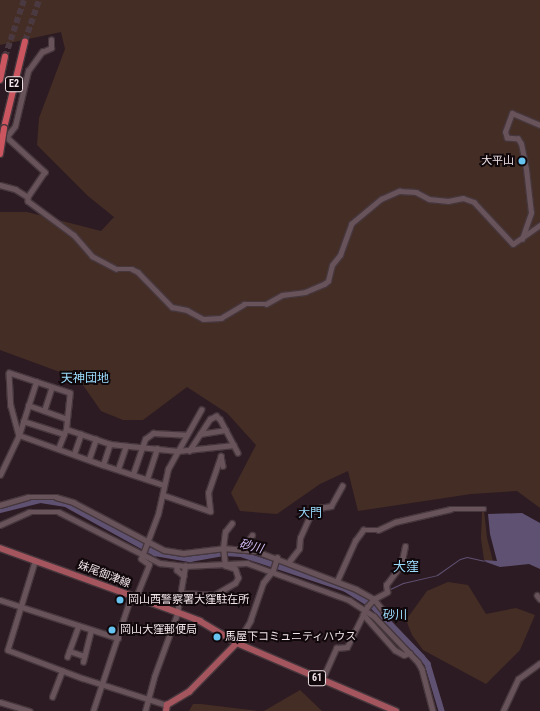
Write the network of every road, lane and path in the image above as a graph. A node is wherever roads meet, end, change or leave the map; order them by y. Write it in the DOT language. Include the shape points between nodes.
graph roads {
  1 [pos="51,40"];
  2 [pos="25,41"];
  3 [pos="5,57"];
  4 [pos="0,80"];
  5 [pos="540,125"];
  6 [pos="2,129"];
  7 [pos="8,135"];
  8 [pos="0,154"];
  9 [pos="0,185"];
  10 [pos="28,197"];
  11 [pos="540,225"];
  12 [pos="522,239"];
  13 [pos="36,382"];
  14 [pos="52,387"];
  15 [pos="28,406"];
  16 [pos="202,410"];
  17 [pos="44,411"];
  18 [pos="67,419"];
  19 [pos="24,421"];
  20 [pos="226,430"];
  21 [pos="65,432"];
  22 [pos="81,434"];
  23 [pos="200,434"];
  24 [pos="186,435"];
  25 [pos="19,436"];
  26 [pos="96,439"];
  27 [pos="110,444"];
  28 [pos="234,445"];
  29 [pos="126,446"];
  30 [pos="142,448"];
  31 [pos="58,449"];
  32 [pos="157,449"];
  33 [pos="178,451"];
  34 [pos="189,451"];
  35 [pos="238,453"];
  36 [pos="74,454"];
  37 [pos="88,459"];
  38 [pos="104,464"];
  39 [pos="223,466"];
  40 [pos="118,469"];
  41 [pos="133,474"];
  42 [pos="0,475"];
  43 [pos="147,479"];
  44 [pos="164,485"];
  45 [pos="342,486"];
  46 [pos="163,495"];
  47 [pos="0,505"];
  48 [pos="484,509"];
  49 [pos="232,523"];
  50 [pos="0,524"];
  51 [pos="252,535"];
  52 [pos="148,543"];
  53 [pos="405,546"];
  54 [pos="0,548"];
  55 [pos="223,549"];
  56 [pos="242,549"];
  57 [pos="142,554"];
  58 [pos="277,559"];
  59 [pos="224,561"];
  60 [pos="35,562"];
  61 [pos="288,563"];
  62 [pos="177,566"];
  63 [pos="185,566"];
  64 [pos="273,569"];
  65 [pos="184,576"];
  66 [pos="338,581"];
  67 [pos="181,593"];
  68 [pos="134,596"];
  69 [pos="0,600"];
  70 [pos="374,600"];
  71 [pos="21,606"];
  72 [pos="366,608"];
  73 [pos="177,612"];
  74 [pos="363,614"];
  75 [pos="386,614"];
  76 [pos="78,626"];
  77 [pos="91,630"];
  78 [pos="118,638"];
  79 [pos="237,643"];
  80 [pos="410,653"];
  81 [pos="84,656"];
  82 [pos="83,662"];
  83 [pos="540,663"];
  84 [pos="62,671"];
  85 [pos="322,680"];
  86 [pos="104,685"];
  87 [pos="52,697"];
  88 [pos="149,699"];
  89 [pos="0,702"];
  90 [pos="166,708"];
  91 [pos="30,711"];
  92 [pos="93,711"];
  93 [pos="145,711"];
  94 [pos="396,711"];
  95 [pos="433,711"];
  96 [pos="503,711"];
  1 -- 7 [label="street" via="51,48 42,52 28,71 15,126"];
  2 -- 6 [label="highway, E2"];
  3 -- 4 [label="highway, E2"];
  5 -- 12 [label="street" via="512,113 505,132 507,138 518,139 521,144 526,169 530,213"];
  6 -- 7 [label="street"];
  6 -- 8 [label="highway, E2, bridge"];
  7 -- 10 [label="street" via="45,172"];
  9 -- 10 [label="street" via="15,188"];
  10 -- 12 [label="street" via="28,201 74,235 92,256 116,269 132,269 138,272 172,307 187,310 203,319 221,318 244,304 266,304 282,296 304,292 324,284 328,281 332,265 340,255 351,224 381,200 399,191 416,192 436,200 468,200 480,207 513,244"];
  11 -- 12 [label="street"];
  13 -- 14 [label="street"];
  13 -- 15 [label="street"];
  13 -- 25 [label="street" via="9,373 10,406"];
  14 -- 17 [label="street"];
  14 -- 18 [label="street" via="70,393"];
  15 -- 17 [label="street"];
  15 -- 19 [label="street"];
  16 -- 24 [label="street"];
  17 -- 18 [label="street"];
  18 -- 21 [label="street"];
  19 -- 21 [label="street"];
  19 -- 25 [label="street"];
  20 -- 23 [label="street"];
  20 -- 23 [label="street" via="219,417 214,416"];
  20 -- 28 [label="street"];
  21 -- 22 [label="street"];
  21 -- 31 [label="street"];
  22 -- 26 [label="street"];
  22 -- 36 [label="street"];
  23 -- 34 [label="street"];
  24 -- 30 [label="street" via="152,433 145,439"];
  24 -- 33 [label="street"];
  25 -- 31 [label="street"];
  25 -- 42 [label="street"];
  26 -- 27 [label="street"];
  26 -- 37 [label="street"];
  27 -- 29 [label="street"];
  27 -- 38 [label="street"];
  28 -- 34 [label="street"];
  28 -- 35 [label="street"];
  29 -- 30 [label="street"];
  29 -- 40 [label="street"];
  30 -- 32 [label="street"];
  30 -- 41 [label="street"];
  31 -- 36 [label="street"];
  32 -- 33 [label="street"];
  32 -- 43 [label="street"];
  33 -- 34 [label="street"];
  33 -- 44 [label="street" via="168,469"];
  36 -- 37 [label="street"];
  37 -- 38 [label="street"];
  38 -- 40 [label="street"];
  39 -- 46 [label="street" via="221,456 208,493 210,511"];
  40 -- 41 [label="street"];
  41 -- 43 [label="street"];
  43 -- 44 [label="street"];
  44 -- 46 [label="street"];
  45 -- 61 [label="street" via="332,506 320,508 311,514 300,538 299,549"];
  46 -- 52 [label="street"];
  47 -- 52 [label="street" via="28,497 56,497 73,502"];
  48 -- 66 [label="street" via="451,509 395,522 378,530 363,530 355,541"];
  49 -- 55 [label="street" via="225,532"];
  50 -- 57 [label="street" via="29,512 59,512"];
  51 -- 56 [label="street"];
  52 -- 55 [label="street" via="180,553"];
  52 -- 57 [label="street"];
  53 -- 70 [label="street" via="401,565 386,585 386,592"];
  54 -- 60 [label="main road, 妹尾御津線 / 61"];
  55 -- 56 [label="street"];
  55 -- 59 [label="street"];
  56 -- 58 [label="street"];
  57 -- 62 [label="street"];
  57 -- 68 [label="street" via="141,560 149,565"];
  58 -- 61 [label="street"];
  58 -- 64 [label="street"];
  59 -- 63 [label="street"];
  59 -- 64 [label="street"];
  59 -- 67 [label="street" via="226,567 235,569 238,578 232,585 214,595"];
  60 -- 68 [label="main road, 妹尾御津線 / 61" via="91,579"];
  60 -- 71 [label="street"];
  61 -- 66 [label="street"];
  62 -- 63 [label="street"];
  62 -- 65 [label="street" via="177,570"];
  63 -- 65 [label="street"];
  64 -- 72 [label="street"];
  64 -- 79 [label="street" via="263,583 250,621"];
  65 -- 67 [label="street"];
  66 -- 70 [label="street"];
  67 -- 73 [label="street"];
  68 -- 73 [label="main road, 妹尾御津線 / 61"];
  68 -- 78 [label="street"];
  69 -- 71 [label="street"];
  70 -- 72 [label="street"];
  70 -- 75 [label="street"];
  71 -- 76 [label="street"];
  71 -- 84 [label="street" via="8,650"];
  72 -- 74 [label="street"];
  72 -- 80 [label="street"];
  73 -- 79 [label="main road, 妹尾御津線 / 61" via="200,621"];
  73 -- 88 [label="street"];
  74 -- 80 [label="street" via="395,650 404,655"];
  74 -- 85 [label="street" via="348,647 336,648"];
  76 -- 77 [label="street"];
  76 -- 81 [label="street" via="68,654"];
  77 -- 78 [label="street"];
  77 -- 81 [label="street"];
  78 -- 86 [label="street"];
  79 -- 85 [label="main road, 妹尾御津線 / 61"];
  79 -- 90 [label="main road" via="189,692"];
  80 -- 95 [label="street" via="422,669"];
  81 -- 82 [label="street"];
  83 -- 96 [label="street" via="518,679"];
  84 -- 86 [label="street"];
  84 -- 87 [label="street"];
  85 -- 94 [label="main road, 妹尾御津線 / 61"];
  86 -- 88 [label="street"];
  86 -- 92 [label="street"];
  88 -- 90 [label="street"];
  88 -- 93 [label="street"];
  89 -- 91 [label="street"];
}
